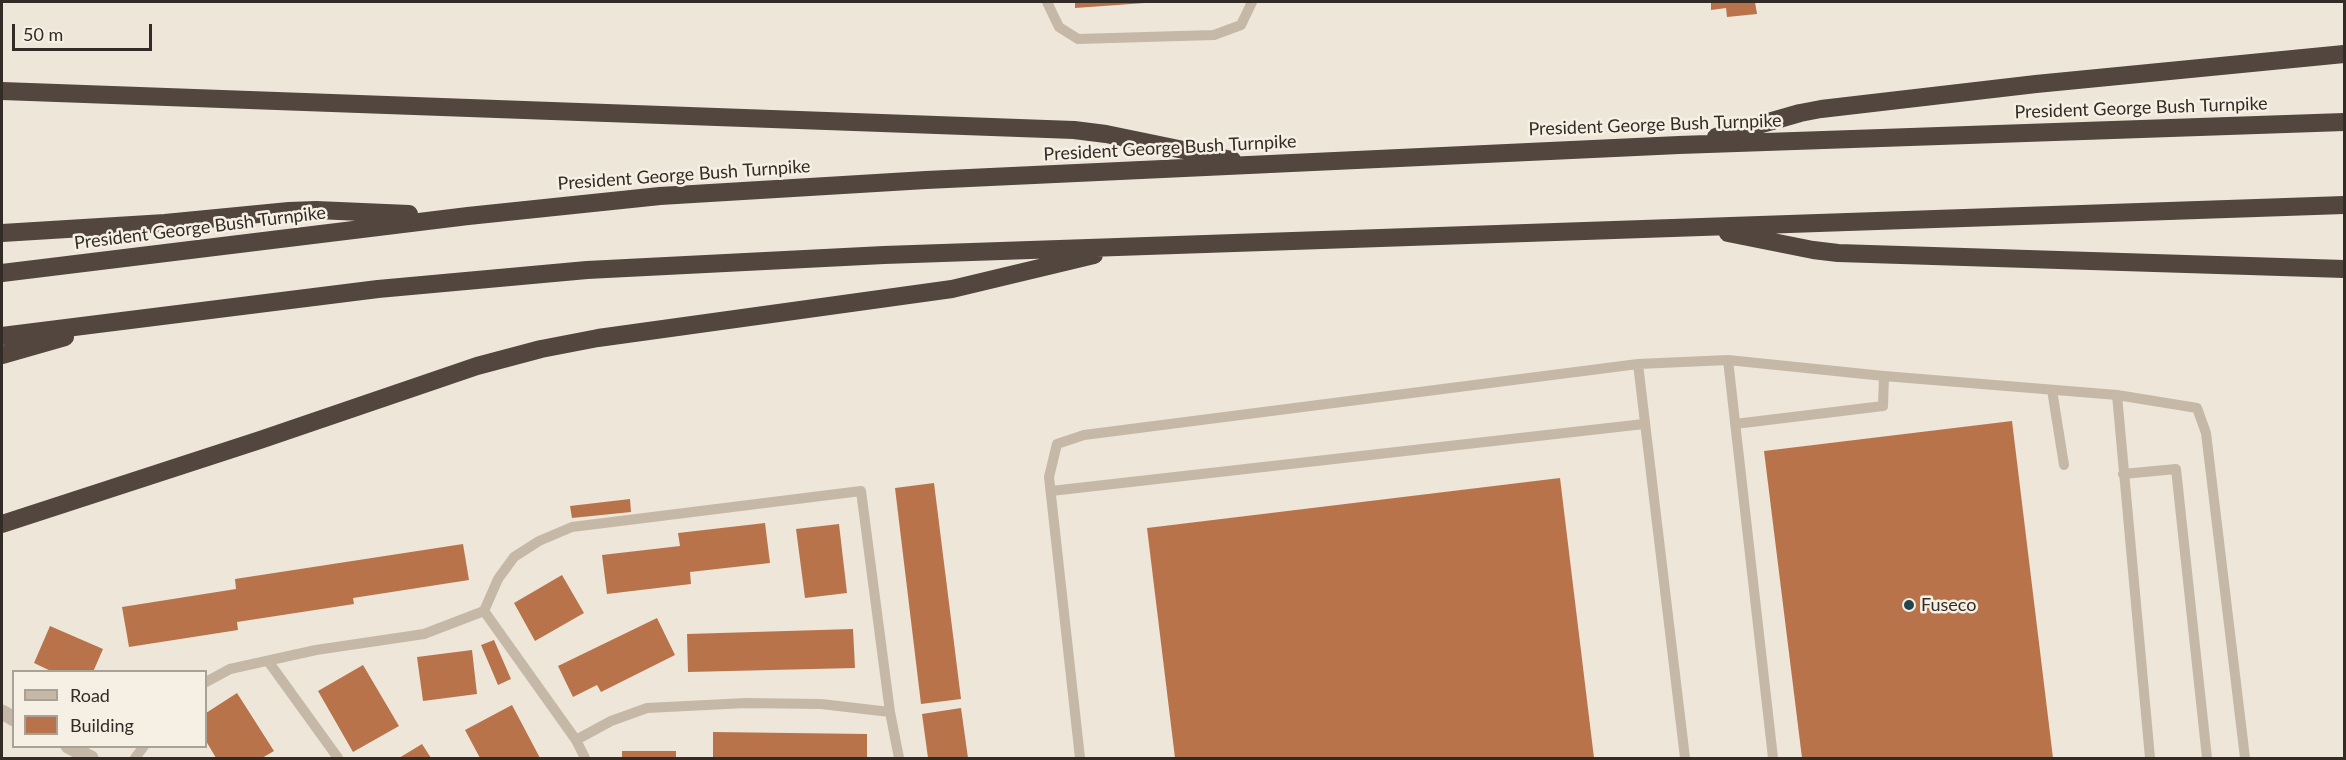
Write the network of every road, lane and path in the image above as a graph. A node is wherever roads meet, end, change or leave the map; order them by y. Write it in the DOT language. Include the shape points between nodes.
graph roads {
  1 [pos="1047,2"];
  2 [pos="1252,2"];
  3 [pos="2344,54"];
  4 [pos="2,91"];
  5 [pos="2344,122"];
  6 [pos="1679,144"];
  7 [pos="1276,164"];
  8 [pos="2344,205"];
  9 [pos="468,216"];
  10 [pos="1688,227"];
  11 [pos="2,233"];
  12 [pos="1140,246"];
  13 [pos="2344,269"];
  14 [pos="2,273"];
  15 [pos="124,321"];
  16 [pos="2,336"];
  17 [pos="2,355"];
  18 [pos="1728,360"];
  19 [pos="1638,364"];
  20 [pos="1884,376"];
  21 [pos="2052,390"];
  22 [pos="2117,395"];
  23 [pos="1644,424"];
  24 [pos="1735,424"];
  25 [pos="2064,465"];
  26 [pos="2123,474"];
  27 [pos="1051,490"];
  28 [pos="2,524"];
  29 [pos="484,611"];
  30 [pos="268,661"];
  31 [pos="207,681"];
  32 [pos="890,712"];
  33 [pos="576,740"];
  34 [pos="70,748"];
  35 [pos="91,759"];
  36 [pos="338,759"];
  37 [pos="585,759"];
  38 [pos="899,759"];
  39 [pos="1080,759"];
  40 [pos="1685,759"];
  41 [pos="1773,759"];
  42 [pos="2150,759"];
  43 [pos="2207,759"];
  44 [pos="2245,759"];
  1 -- 2 [label="lane" via="1059,27 1078,39 1214,35 1241,25"];
  3 -- 6 [label="highway" via="1821,109"];
  4 -- 7 [label="highway" via="1074,130 1239,161"];
  5 -- 6 [label="highway, President George Bush Turnpike"];
  6 -- 7 [label="highway, President George Bush Turnpike"];
  7 -- 9 [label="highway, President George Bush Turnpike" via="660,196"];
  8 -- 10 [label="highway"];
  9 -- 11 [label="highway" via="316,210"];
  9 -- 14 [label="highway, President George Bush Turnpike"];
  10 -- 12 [label="highway"];
  10 -- 13 [label="highway" via="1838,253"];
  12 -- 15 [label="highway" via="546,273"];
  12 -- 28 [label="highway" via="952,290 540,349 477,366"];
  15 -- 16 [label="highway"];
  15 -- 17 [label="highway"];
  18 -- 19 [label="lane"];
  18 -- 20 [label="lane"];
  18 -- 24 [label="lane"];
  19 -- 23 [label="lane"];
  19 -- 27 [label="lane" via="1084,435 1057,444 1049,477"];
  20 -- 21 [label="lane"];
  20 -- 24 [label="lane" via="1883,406"];
  21 -- 22 [label="lane"];
  21 -- 25 [label="lane"];
  22 -- 26 [label="lane"];
  22 -- 44 [label="lane" via="2197,408 2206,433"];
  23 -- 27 [label="lane"];
  23 -- 40 [label="lane"];
  24 -- 41 [label="lane"];
  26 -- 42 [label="lane"];
  26 -- 43 [label="lane" via="2176,469"];
  27 -- 39 [label="lane"];
  29 -- 30 [label="lane" via="424,634"];
  29 -- 32 [label="lane" via="498,579 514,557 539,541 572,528 861,491"];
  29 -- 33 [label="lane"];
  30 -- 31 [label="lane" via="230,669"];
  30 -- 36 [label="lane"];
  32 -- 33 [label="lane" via="821,704 647,708"];
  32 -- 38 [label="lane"];
  33 -- 37 [label="lane"];
  34 -- 35 [label="street"];
}
